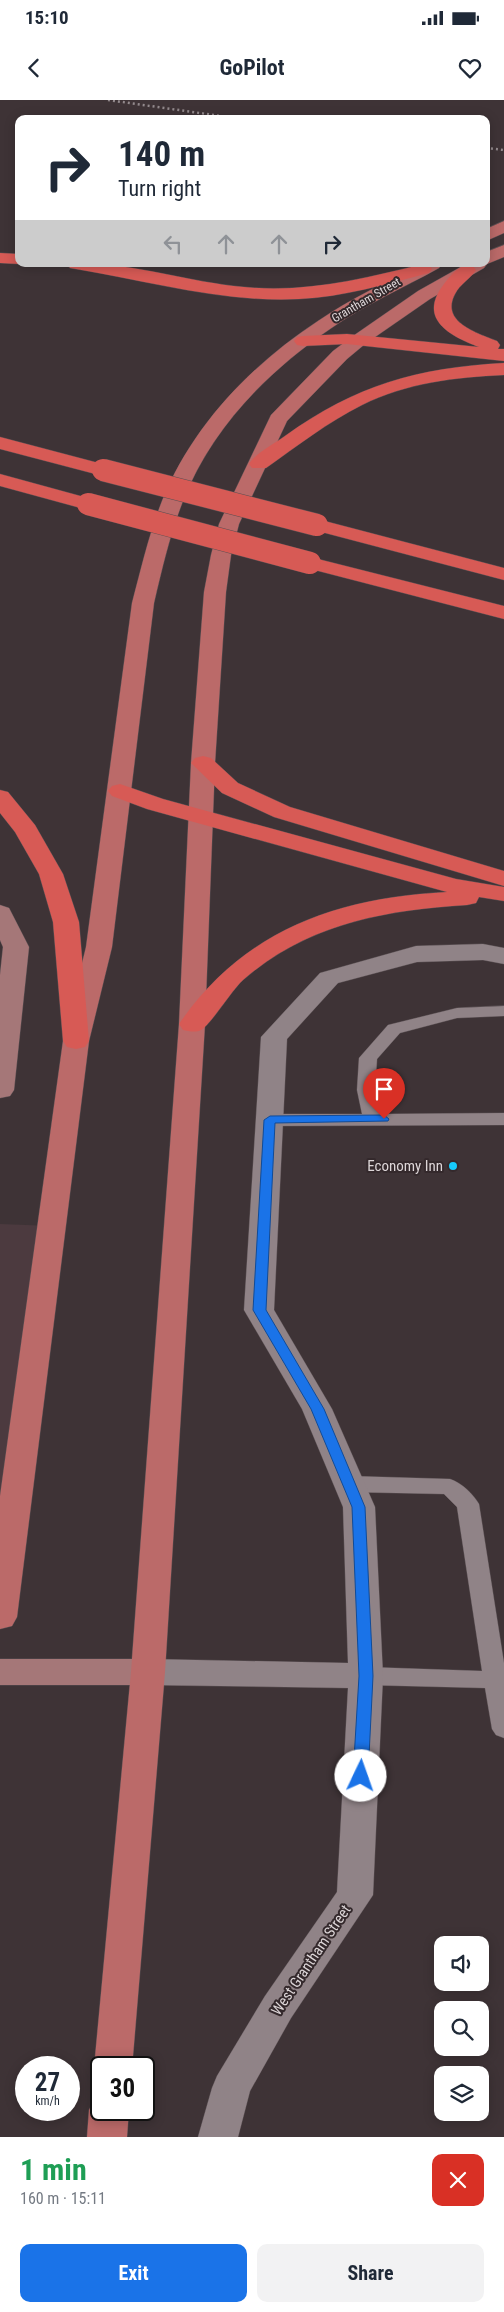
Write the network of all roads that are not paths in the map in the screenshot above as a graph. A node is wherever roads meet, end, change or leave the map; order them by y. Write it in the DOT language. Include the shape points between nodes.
graph roads {
  1 [pos="504,226"];
  2 [pos="490,234"];
  3 [pos="504,250"];
  4 [pos="0,258"];
  5 [pos="490,258"];
  6 [pos="15,259"];
  7 [pos="94,267"];
  8 [pos="424,267"];
  9 [pos="426,267"];
  10 [pos="473,267"];
  11 [pos="359,340"];
  12 [pos="302,341"];
  13 [pos="504,350"];
  14 [pos="504,355"];
  15 [pos="504,369"];
  16 [pos="0,443"];
  17 [pos="259,464"];
  18 [pos="0,480"];
  19 [pos="504,574"];
  20 [pos="504,613"];
  21 [pos="203,763"];
  22 [pos="120,791"];
  23 [pos="0,797"];
  24 [pos="200,816"];
  25 [pos="504,879"];
  26 [pos="504,894"];
  27 [pos="504,900"];
  28 [pos="0,913"];
  29 [pos="504,956"];
  30 [pos="504,1011"];
  31 [pos="192,1024"];
  32 [pos="76,1041"];
  33 [pos="0,1090"];
  34 [pos="373,1119"];
  35 [pos="504,1119"];
  36 [pos="270,1120"];
  37 [pos="350,1484"];
  38 [pos="0,1617"];
  39 [pos="0,1672"];
  40 [pos="148,1672"];
  41 [pos="366,1676"];
  42 [pos="495,1680"];
  43 [pos="504,1729"];
  44 [pos="114,2056"];
  45 [pos="108,2121"];
  46 [pos="107,2137"];
  47 [pos="218,2137"];
  1 -- 2 [label="main road"];
  3 -- 5 [label="main road"];
  4 -- 6 [label="highway"];
  7 -- 8 [label="highway" via="277,295 324,292"];
  9 -- 12 [label="main road, Grantham Street" via="344,313"];
  10 -- 11 [label="main road, Grantham Street" via="424,295"];
  10 -- 13 [label="highway" via="446,294 442,306 444,316 458,332"];
  11 -- 12 [label="highway"];
  11 -- 14 [label="highway"];
  11 -- 17 [label="main road, Grantham Street" via="278,419"];
  12 -- 22 [label="main road, Grantham Street" via="278,359 226,411 205,439 173,500 143,603"];
  15 -- 17 [label="highway" via="436,376 372,394 340,409"];
  16 -- 19 [label="highway, bridge"];
  17 -- 21 [label="main road, Grantham Street" via="230,524 221,555 215,592"];
  18 -- 20 [label="highway, bridge"];
  21 -- 24 [label="main road, Grantham Street"];
  21 -- 25 [label="highway" via="230,788 282,812"];
  22 -- 24 [label="highway"];
  22 -- 32 [label="main road, Grantham Street" via="99,947"];
  23 -- 32 [label="highway" via="26,830 51,874 66,922"];
  24 -- 26 [label="highway" via="454,886"];
  24 -- 31 [label="main road, Grantham Street"];
  27 -- 31 [label="highway" via="429,899 378,906 295,932 263,951 233,976"];
  28 -- 33 [label="street" via="16,947"];
  29 -- 36 [label="street, West Grantham Street" via="483,952 416,954 329,978 274,1037"];
  30 -- 34 [label="lane" via="457,1013 394,1029 368,1058 366,1090"];
  31 -- 40 [label="main road, Grantham Street"];
  32 -- 38 [label="main road, Grantham Street"];
  34 -- 35 [label="lane"];
  34 -- 36 [label="lane"];
  36 -- 37 [label="street, West Grantham Street" via="259,1310 317,1409"];
  37 -- 41 [label="street, West Grantham Street" via="359,1507"];
  37 -- 42 [label="lane" via="450,1487 468,1504"];
  39 -- 40 [label="street"];
  40 -- 41 [label="street"];
  40 -- 44 [label="main road, Grantham Street"];
  41 -- 42 [label="lane"];
  41 -- 47 [label="street, West Grantham Street" via="355,1895 278,2007 231,2088"];
  42 -- 43 [label="lane"];
  45 -- 46 [label="main road"];
}
